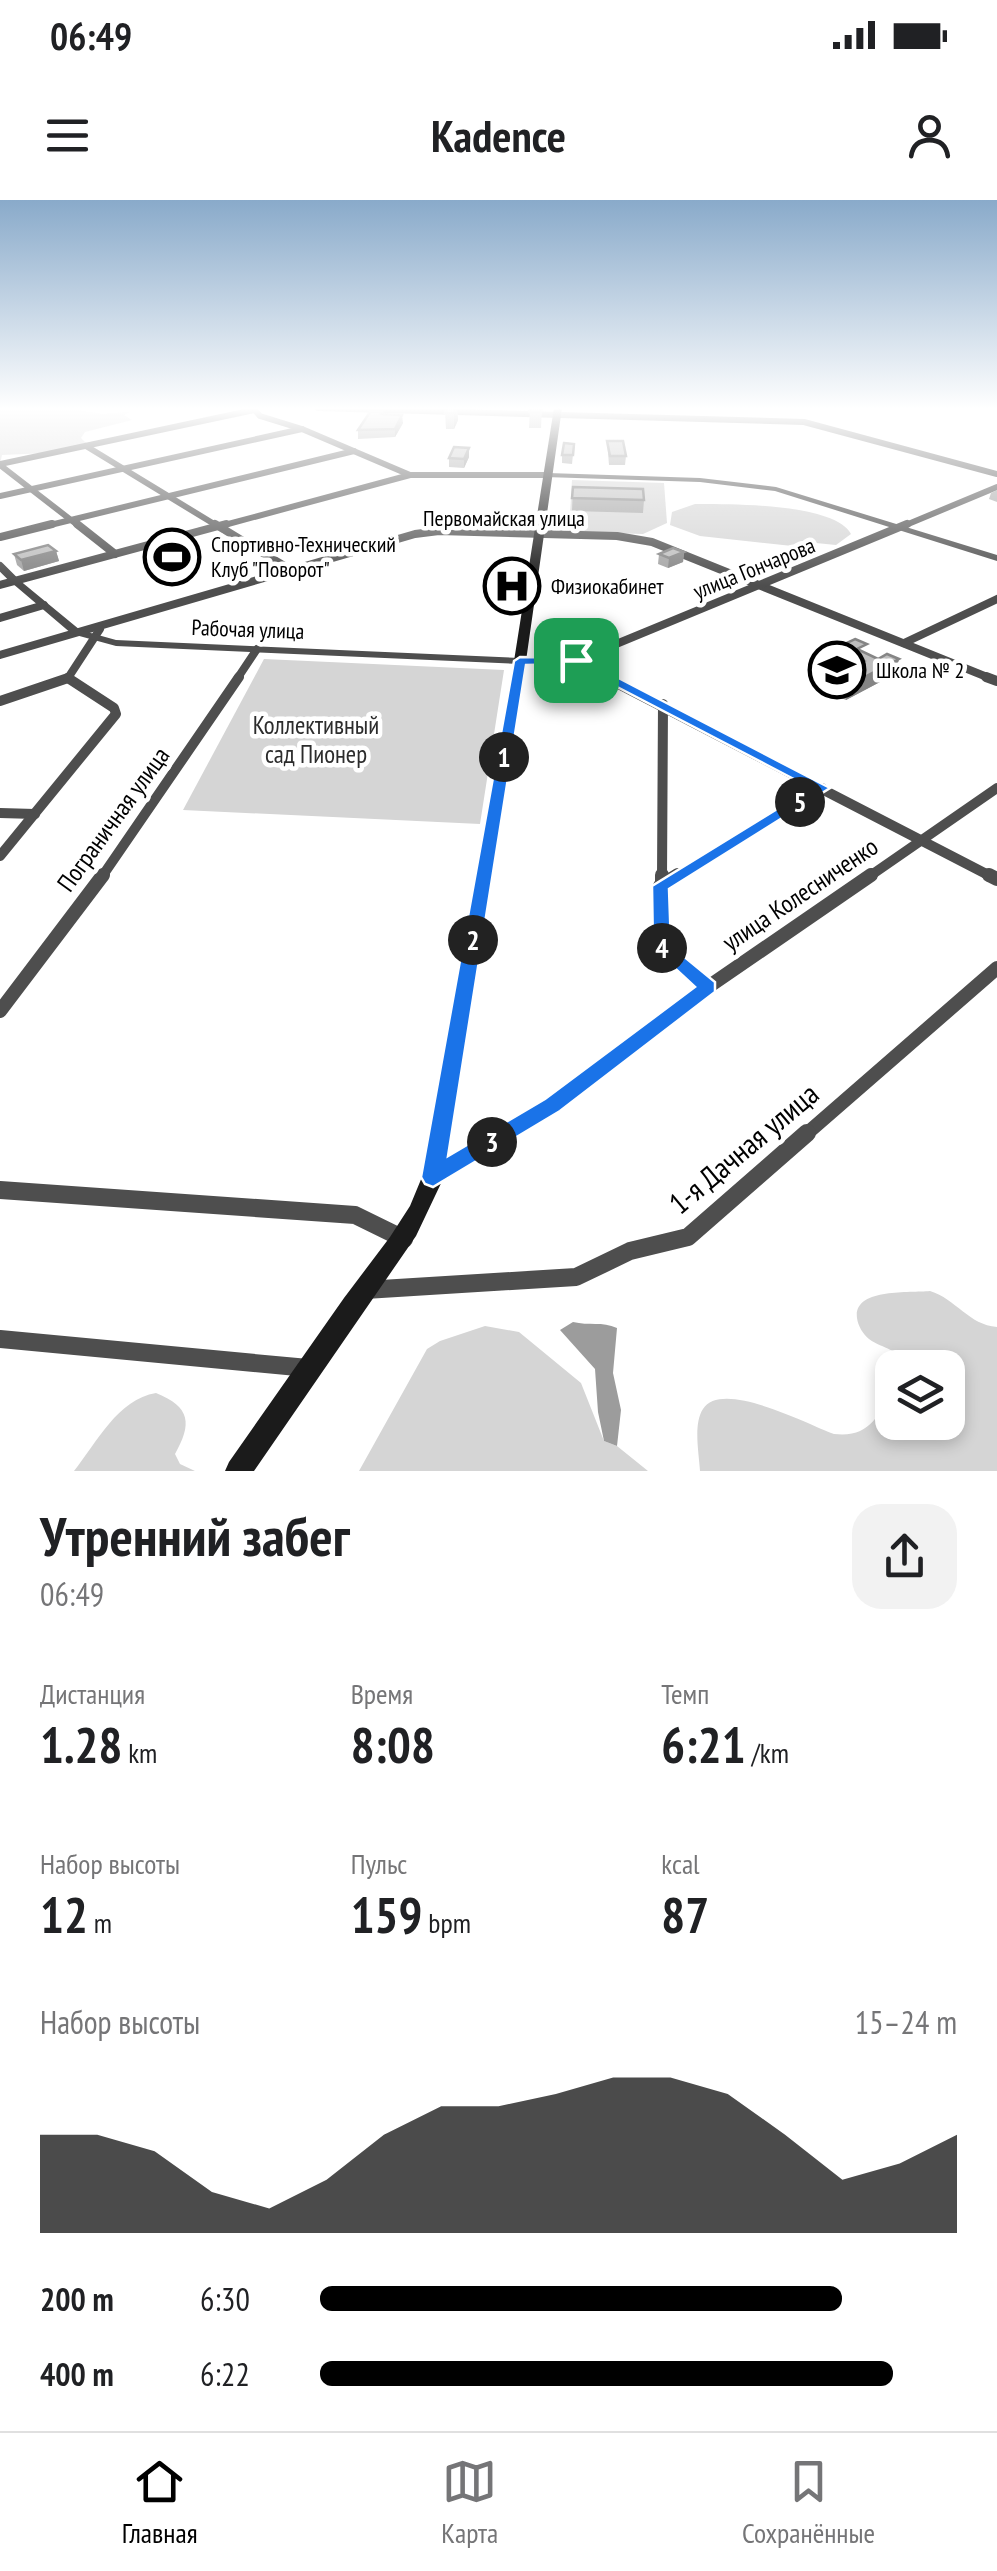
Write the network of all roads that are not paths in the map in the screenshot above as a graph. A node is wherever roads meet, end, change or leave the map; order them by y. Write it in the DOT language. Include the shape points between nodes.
graph roads {
  1 [pos="4,467"];
  2 [pos="120,467"];
  3 [pos="131,467"];
  4 [pos="287,467"];
  5 [pos="392,467"];
  6 [pos="549,467"];
  7 [pos="123,469"];
  8 [pos="410,475"];
  9 [pos="548,476"];
  10 [pos="997,487"];
  11 [pos="32,489"];
  12 [pos="0,496"];
  13 [pos="170,496"];
  14 [pos="72,520"];
  15 [pos="220,526"];
  16 [pos="902,527"];
  17 [pos="539,534"];
  18 [pos="0,537"];
  19 [pos="115,554"];
  20 [pos="997,558"];
  21 [pos="0,566"];
  22 [pos="291,570"];
  23 [pos="15,581"];
  24 [pos="761,584"];
  25 [pos="0,585"];
  26 [pos="997,599"];
  27 [pos="44,606"];
  28 [pos="0,618"];
  29 [pos="76,632"];
  30 [pos="97,634"];
  31 [pos="904,643"];
  32 [pos="257,649"];
  33 [pos="0,656"];
  34 [pos="576,660"];
  35 [pos="520,661"];
  36 [pos="68,678"];
  37 [pos="997,681"];
  38 [pos="0,700"];
  39 [pos="662,704"];
  40 [pos="822,788"];
  41 [pos="997,788"];
  42 [pos="0,814"];
  43 [pos="35,814"];
  44 [pos="922,841"];
  45 [pos="0,856"];
  46 [pos="997,880"];
  47 [pos="660,886"];
  48 [pos="997,968"];
  49 [pos="708,987"];
  50 [pos="0,1012"];
  51 [pos="433,1177"];
  52 [pos="0,1190"];
  53 [pos="404,1239"];
  54 [pos="364,1290"];
  55 [pos="0,1340"];
  56 [pos="308,1368"];
  57 [pos="238,1471"];
  1 -- 11 [label="street"];
  2 -- 7 [label="street"];
  3 -- 7 [label="street"];
  4 -- 13 [label="street"];
  5 -- 8 [label="street"];
  6 -- 9 [label="main road"];
  7 -- 11 [label="street"];
  7 -- 13 [label="street"];
  8 -- 9 [label="street"];
  8 -- 15 [label="street"];
  9 -- 16 [label="street" via="755,485"];
  9 -- 17 [label="main road"];
  10 -- 16 [label="street, улица Гончарова"];
  11 -- 12 [label="street"];
  11 -- 14 [label="street"];
  13 -- 14 [label="street"];
  13 -- 15 [label="street"];
  14 -- 18 [label="street"];
  14 -- 19 [label="street"];
  15 -- 19 [label="street"];
  15 -- 22 [label="street"];
  16 -- 20 [label="street"];
  16 -- 24 [label="street, улица Гончарова"];
  17 -- 22 [label="street, Первомайская улица" via="428,532"];
  17 -- 24 [label="street, Первомайская улица" via="652,542"];
  17 -- 35 [label="main road"];
  19 -- 23 [label="street"];
  21 -- 23 [label="street, Рабочая улица"];
  22 -- 30 [label="street, Первомайская улица"];
  23 -- 25 [label="street"];
  23 -- 27 [label="street, Рабочая улица"];
  24 -- 31 [label="street, Первомайская улица"];
  24 -- 34 [label="street, улица Гончарова"];
  26 -- 31 [label="street"];
  27 -- 28 [label="street"];
  27 -- 29 [label="street, Рабочая улица"];
  29 -- 30 [label="street, Рабочая улица"];
  29 -- 33 [label="street"];
  30 -- 32 [label="street, Рабочая улица"];
  30 -- 36 [label="street"];
  31 -- 37 [label="street, Первомайская улица"];
  32 -- 35 [label="street, Рабочая улица"];
  32 -- 50 [label="street, Пограничная улица" via="138,828"];
  34 -- 35 [label="street, улица Гончарова"];
  34 -- 39 [label="street"];
  35 -- 51 [label="main road"];
  36 -- 38 [label="street"];
  36 -- 43 [label="street" via="116,714"];
  39 -- 40 [label="street"];
  39 -- 47 [label="street"];
  40 -- 44 [label="street"];
  40 -- 47 [label="street"];
  41 -- 44 [label="street, улица Колесниченко"];
  42 -- 43 [label="street"];
  43 -- 45 [label="street"];
  44 -- 46 [label="street"];
  44 -- 49 [label="street, улица Колесниченко"];
  47 -- 49 [label="street" via="662,948"];
  48 -- 54 [label="street, 1-я Дачная улица" via="688,1237 630,1251 576,1276"];
  49 -- 51 [label="street, улица Колесниченко" via="552,1105"];
  51 -- 53 [label="main road"];
  52 -- 53 [label="street" via="355,1215"];
  53 -- 54 [label="main road"];
  54 -- 56 [label="main road"];
  55 -- 56 [label="street"];
  56 -- 57 [label="main road"];
}
